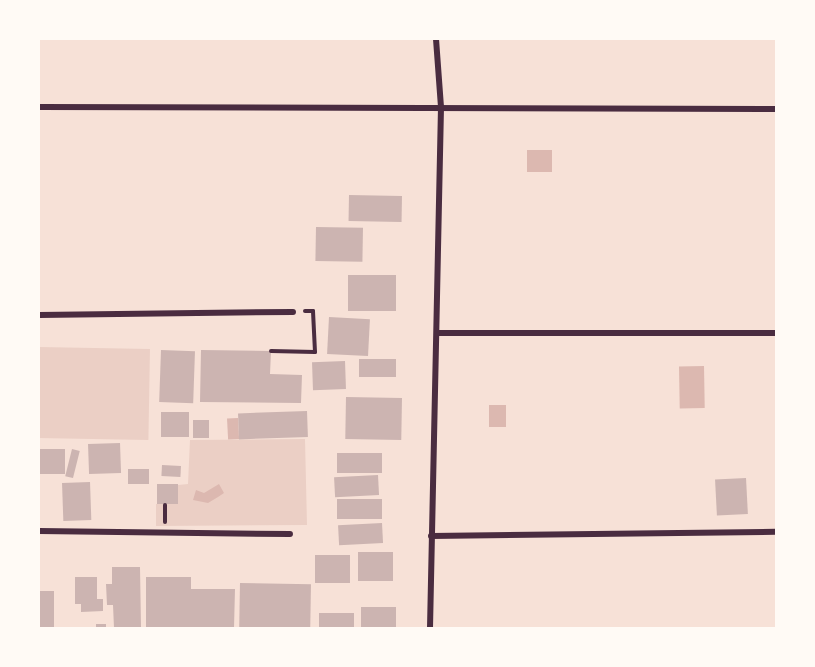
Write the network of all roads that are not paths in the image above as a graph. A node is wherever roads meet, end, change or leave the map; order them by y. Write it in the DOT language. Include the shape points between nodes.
graph roads {
  1 [pos="436,39"];
  2 [pos="39,107"];
  3 [pos="441,107"];
  4 [pos="776,109"];
  5 [pos="293,312"];
  6 [pos="39,315"];
  7 [pos="439,333"];
  8 [pos="776,333"];
  9 [pos="39,531"];
  10 [pos="776,532"];
  11 [pos="290,534"];
  12 [pos="431,536"];
  13 [pos="430,628"];
  1 -- 3 [label="street"];
  2 -- 3 [label="street"];
  3 -- 4 [label="street"];
  3 -- 7 [label="street"];
  5 -- 6 [label="street"];
  7 -- 8 [label="street"];
  7 -- 12 [label="street"];
  9 -- 11 [label="street"];
  10 -- 12 [label="street"];
  12 -- 13 [label="street"];
}
